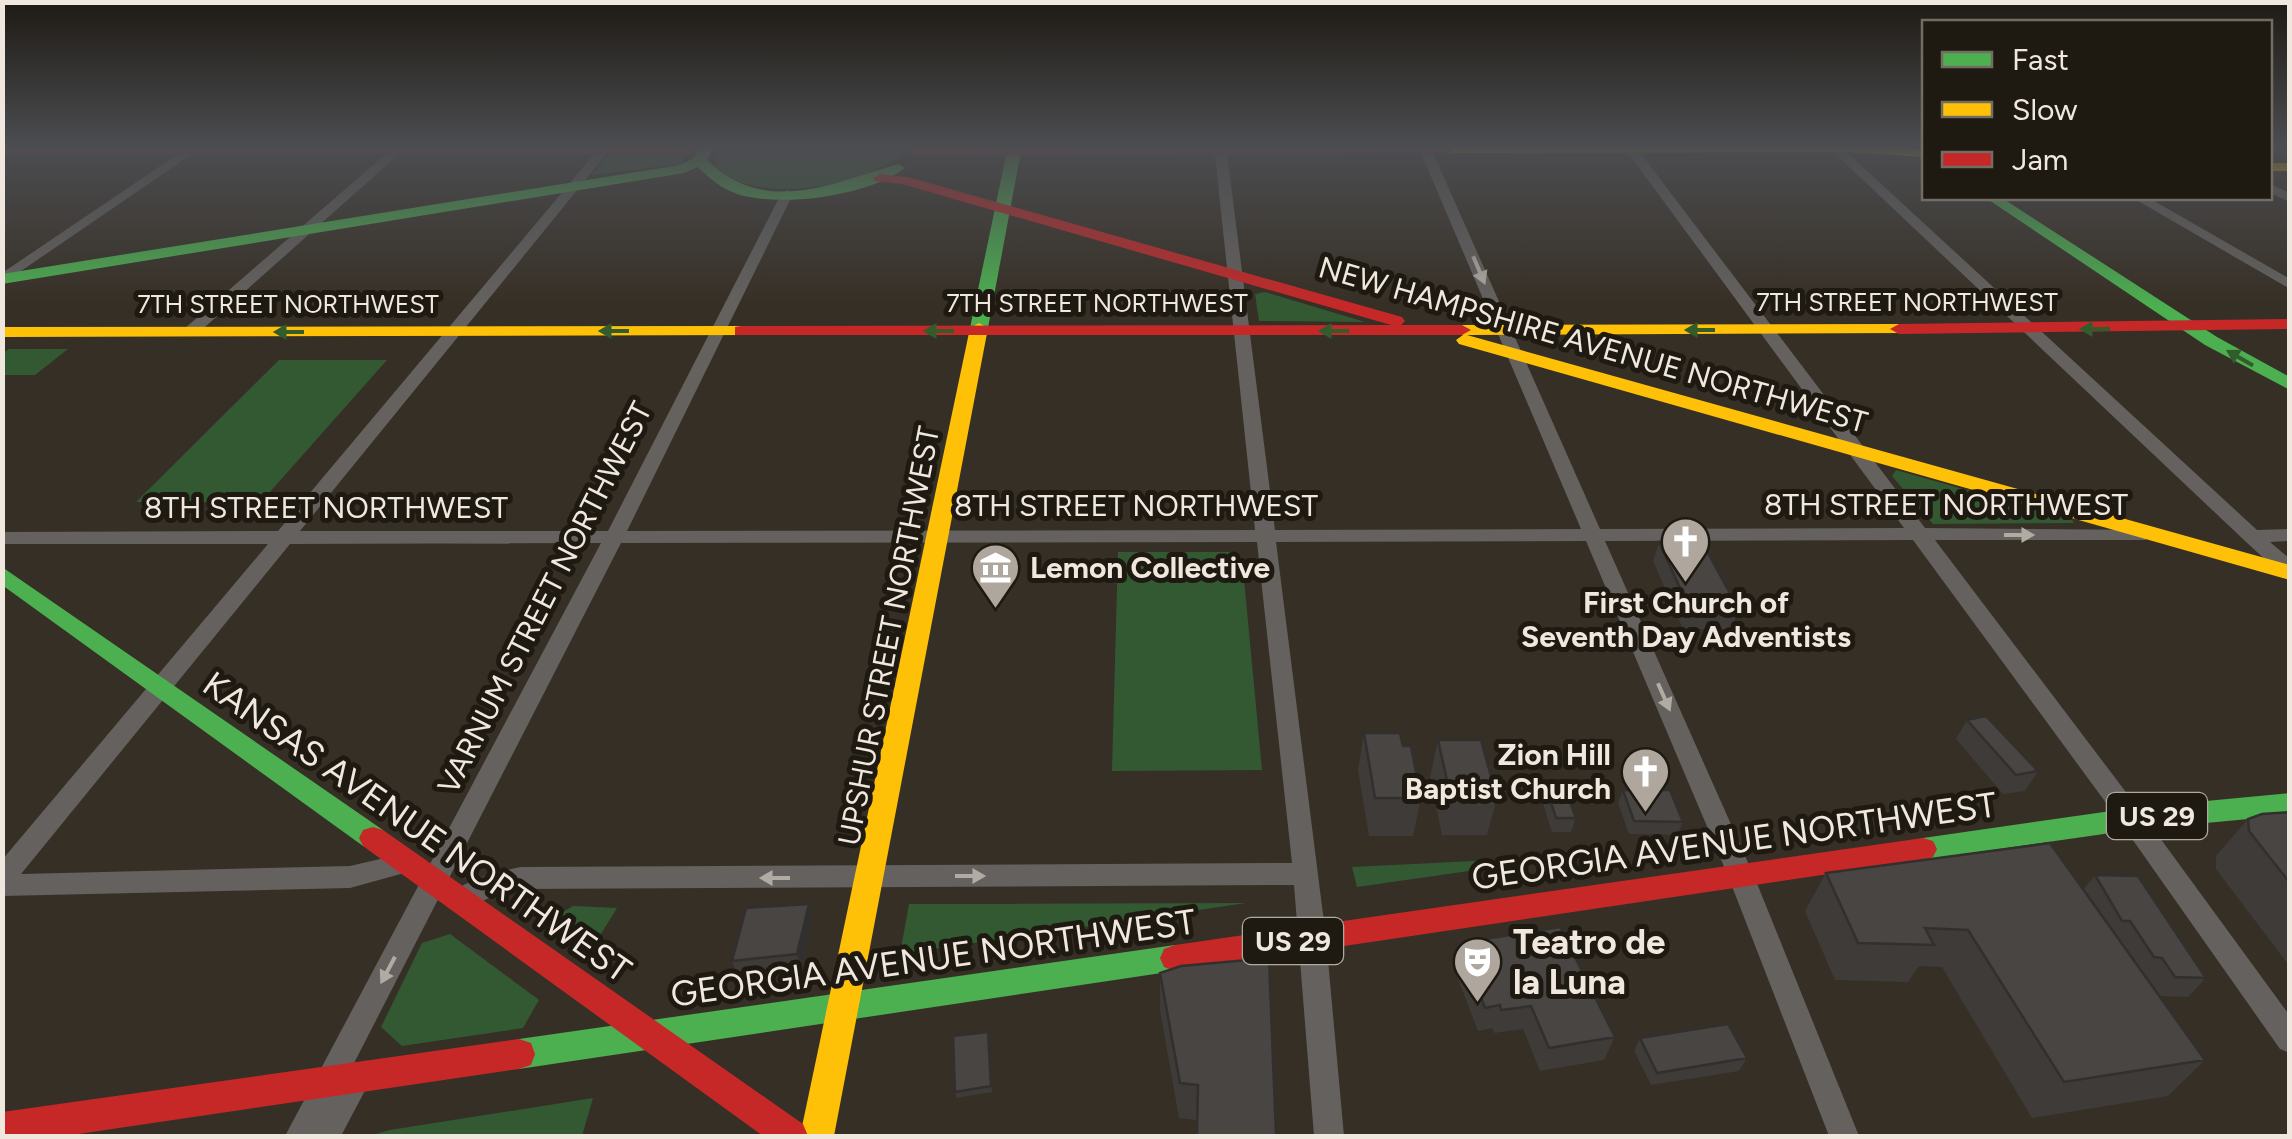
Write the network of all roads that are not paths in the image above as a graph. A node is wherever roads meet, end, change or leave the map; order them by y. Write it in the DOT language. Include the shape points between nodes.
graph roads {
  1 [pos="120,199"];
  2 [pos="341,199"];
  3 [pos="502,199"];
  4 [pos="564,199"];
  5 [pos="784,199"];
  6 [pos="980,199"];
  7 [pos="987,199"];
  8 [pos="1004,199"];
  9 [pos="1225,199"];
  10 [pos="1448,199"];
  11 [pos="1669,199"];
  12 [pos="1890,199"];
  13 [pos="1996,200"];
  14 [pos="2143,200"];
  15 [pos="1003,204"];
  16 [pos="306,230"];
  17 [pos="1233,269"];
  18 [pos="3,279"];
  19 [pos="2290,284"];
  20 [pos="2290,324"];
  21 [pos="2192,328"];
  22 [pos="2029,329"];
  23 [pos="1243,330"];
  24 [pos="1768,330"];
  25 [pos="718,331"];
  26 [pos="979,331"];
  27 [pos="1432,331"];
  28 [pos="1469,331"];
  29 [pos="2,332"];
  30 [pos="190,332"];
  31 [pos="454,332"];
  32 [pos="1511,342"];
  33 [pos="2290,385"];
  34 [pos="1856,445"];
  35 [pos="2150,534"];
  36 [pos="1922,535"];
  37 [pos="2290,535"];
  38 [pos="1267,536"];
  39 [pos="1594,536"];
  40 [pos="2251,536"];
  41 [pos="614,537"];
  42 [pos="940,537"];
  43 [pos="2,538"];
  44 [pos="283,538"];
  45 [pos="2280,557"];
  46 [pos="2290,572"];
  47 [pos="2,574"];
  48 [pos="161,687"];
  49 [pos="2290,804"];
  50 [pos="2132,819"];
  51 [pos="406,863"];
  52 [pos="1305,874"];
  53 [pos="1741,876"];
  54 [pos="872,877"];
  55 [pos="2,882"];
  56 [pos="433,884"];
  57 [pos="459,901"];
  58 [pos="1312,938"];
  59 [pos="845,1006"];
  60 [pos="648,1035"];
  61 [pos="2290,1040"];
  62 [pos="343,1081"];
  63 [pos="2,1129"];
  64 [pos="300,1136"];
  65 [pos="325,1136"];
  66 [pos="791,1136"];
  67 [pos="817,1136"];
  68 [pos="1328,1136"];
  69 [pos="1844,1136"];
  1 -- 18 [label="street"];
  2 -- 16 [label="street"];
  3 -- 16 [label="main road"];
  4 -- 31 [label="street"];
  5 -- 25 [label="street, VARNUM STREET NORTHWEST"];
  6 -- 15 [label="main road, NEW HAMPSHIRE AVENUE NORTHWEST"];
  7 -- 15 [label="main road, NEW HAMPSHIRE AVENUE NORTHWEST"];
  8 -- 15 [label="main road, UPSHUR STREET NORTHWEST"];
  9 -- 17 [label="street"];
  10 -- 32 [label="street, one-way"];
  11 -- 24 [label="street"];
  12 -- 22 [label="street"];
  13 -- 21 [label="main road"];
  14 -- 19 [label="street"];
  15 -- 17 [label="main road, NEW HAMPSHIRE AVENUE NORTHWEST"];
  15 -- 26 [label="main road, UPSHUR STREET NORTHWEST"];
  16 -- 18 [label="main road"];
  16 -- 30 [label="street"];
  17 -- 23 [label="street"];
  17 -- 27 [label="main road, NEW HAMPSHIRE AVENUE NORTHWEST"];
  17 -- 28 [label="main road, NEW HAMPSHIRE AVENUE NORTHWEST"];
  20 -- 21 [label="main road, 7TH STREET NORTHWEST"];
  21 -- 22 [label="main road, 7TH STREET NORTHWEST, one-way"];
  33 -- 21 [label="main road, one-way"];
  22 -- 24 [label="main road, 7TH STREET NORTHWEST"];
  22 -- 40 [label="street"];
  23 -- 26 [label="main road, 7TH STREET NORTHWEST"];
  27 -- 23 [label="main road, 7TH STREET NORTHWEST, one-way"];
  23 -- 38 [label="street"];
  24 -- 32 [label="main road, 7TH STREET NORTHWEST, one-way"];
  24 -- 34 [label="street"];
  26 -- 25 [label="main road, 7TH STREET NORTHWEST, one-way"];
  25 -- 31 [label="main road, 7TH STREET NORTHWEST, one-way"];
  25 -- 41 [label="street, VARNUM STREET NORTHWEST"];
  26 -- 42 [label="main road, UPSHUR STREET NORTHWEST"];
  27 -- 28 [label="main road, 7TH STREET NORTHWEST"];
  27 -- 32 [label="main road, NEW HAMPSHIRE AVENUE NORTHWEST"];
  28 -- 32 [label="main road, NEW HAMPSHIRE AVENUE NORTHWEST"];
  29 -- 30 [label="main road, 7TH STREET NORTHWEST"];
  31 -- 30 [label="main road, 7TH STREET NORTHWEST, one-way"];
  31 -- 44 [label="street"];
  32 -- 34 [label="main road, NEW HAMPSHIRE AVENUE NORTHWEST"];
  32 -- 39 [label="street"];
  34 -- 35 [label="main road, NEW HAMPSHIRE AVENUE NORTHWEST"];
  34 -- 36 [label="street"];
  34 -- 45 [label="main road, NEW HAMPSHIRE AVENUE NORTHWEST"];
  36 -- 35 [label="street, 8TH STREET NORTHWEST, one-way"];
  35 -- 46 [label="main road, NEW HAMPSHIRE AVENUE NORTHWEST"];
  36 -- 39 [label="street, 8TH STREET NORTHWEST"];
  36 -- 50 [label="street"];
  37 -- 40 [label="street"];
  38 -- 39 [label="street, 8TH STREET NORTHWEST"];
  38 -- 42 [label="street, 8TH STREET NORTHWEST"];
  38 -- 52 [label="street"];
  39 -- 53 [label="street, one-way"];
  40 -- 45 [label="street"];
  41 -- 42 [label="street, 8TH STREET NORTHWEST"];
  41 -- 44 [label="street, 8TH STREET NORTHWEST"];
  41 -- 56 [label="street, VARNUM STREET NORTHWEST"];
  42 -- 54 [label="main road, UPSHUR STREET NORTHWEST"];
  43 -- 44 [label="street, 8TH STREET NORTHWEST"];
  44 -- 48 [label="street"];
  45 -- 46 [label="street"];
  47 -- 48 [label="main road, KANSAS AVENUE NORTHWEST"];
  48 -- 51 [label="main road, KANSAS AVENUE NORTHWEST"];
  48 -- 55 [label="street"];
  49 -- 50 [label="main road, GEORGIA AVENUE NORTHWEST / US 29"];
  50 -- 53 [label="main road, GEORGIA AVENUE NORTHWEST / US 29"];
  50 -- 61 [label="street"];
  51 -- 55 [label="street" via="350,878"];
  51 -- 56 [label="main road, KANSAS AVENUE NORTHWEST"];
  54 -- 52 [label="street, one-way"];
  52 -- 58 [label="street"];
  53 -- 58 [label="main road, GEORGIA AVENUE NORTHWEST / US 29"];
  53 -- 69 [label="street"];
  54 -- 57 [label="street, one-way" via="521,878"];
  54 -- 59 [label="main road, UPSHUR STREET NORTHWEST"];
  56 -- 57 [label="main road, KANSAS AVENUE NORTHWEST"];
  56 -- 62 [label="street, VARNUM STREET NORTHWEST, one-way"];
  57 -- 60 [label="main road, KANSAS AVENUE NORTHWEST"];
  58 -- 59 [label="main road, GEORGIA AVENUE NORTHWEST / US 29"];
  58 -- 68 [label="street"];
  59 -- 60 [label="main road, GEORGIA AVENUE NORTHWEST / US 29"];
  59 -- 67 [label="main road, UPSHUR STREET NORTHWEST"];
  60 -- 62 [label="main road, GEORGIA AVENUE NORTHWEST / US 29"];
  60 -- 66 [label="main road, KANSAS AVENUE NORTHWEST"];
  62 -- 63 [label="main road, GEORGIA AVENUE NORTHWEST / US 29"];
  62 -- 64 [label="street"];
  62 -- 65 [label="street"];
}
